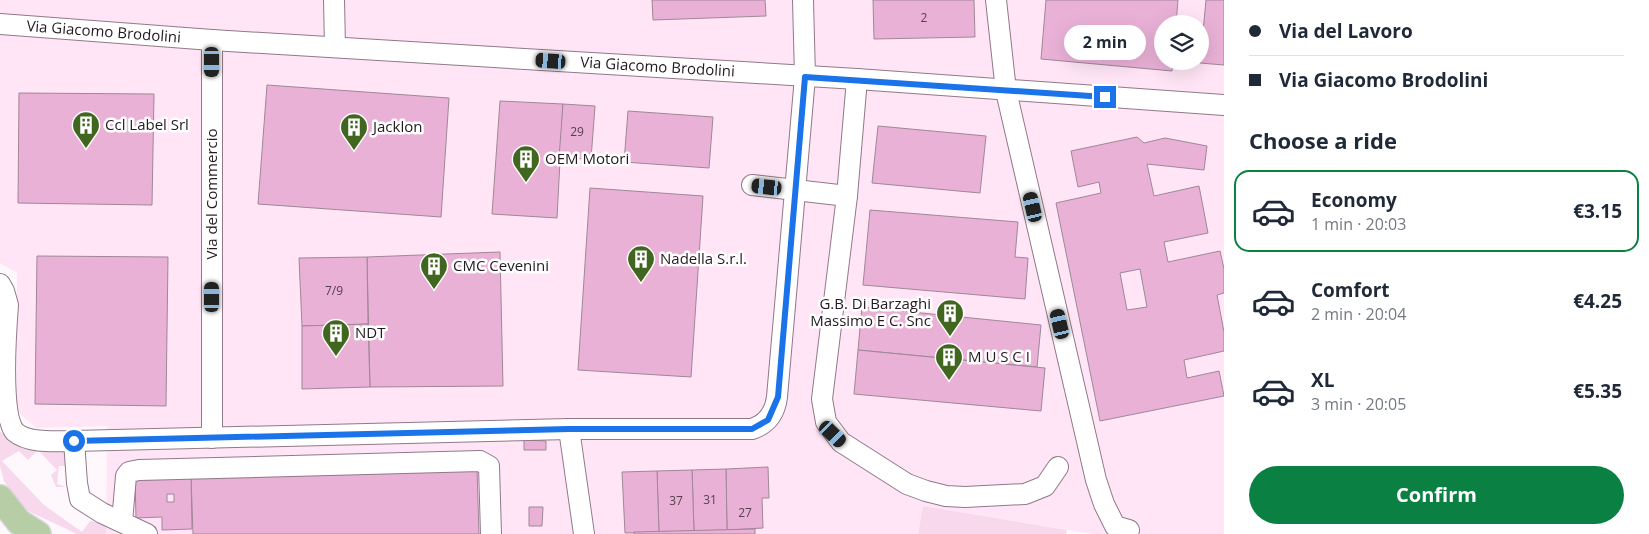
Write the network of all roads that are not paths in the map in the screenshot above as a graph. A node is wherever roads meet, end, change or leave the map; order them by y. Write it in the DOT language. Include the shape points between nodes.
graph roads {
  1 [pos="334,0"];
  2 [pos="804,0"];
  3 [pos="996,0"];
  4 [pos="0,24"];
  5 [pos="212,40"];
  6 [pos="335,47"];
  7 [pos="805,77"];
  8 [pos="857,79"];
  9 [pos="1006,90"];
  10 [pos="1224,105"];
  11 [pos="752,186"];
  12 [pos="796,190"];
  13 [pos="847,196"];
  14 [pos="0,284"];
  15 [pos="569,429"];
  16 [pos="212,438"];
  17 [pos="74,441"];
  18 [pos="1058,467"];
  19 [pos="0,498"];
  20 [pos="122,522"];
  21 [pos="0,528"];
  22 [pos="1129,530"];
  23 [pos="24,534"];
  24 [pos="38,534"];
  25 [pos="147,534"];
  26 [pos="491,534"];
  27 [pos="584,534"];
  1 -- 6 [label="street"];
  2 -- 7 [label="street"];
  3 -- 9 [label="street"];
  4 -- 5 [label="street, Via Giacomo Brodolini"];
  5 -- 6 [label="street, Via Giacomo Brodolini"];
  5 -- 16 [label="street, Via del Commercio"];
  6 -- 7 [label="street, Via Giacomo Brodolini"];
  7 -- 8 [label="street, Via Giacomo Brodolini"];
  7 -- 12 [label="street"];
  8 -- 9 [label="street, Via Giacomo Brodolini"];
  8 -- 13 [label="street"];
  9 -- 10 [label="street, Via Giacomo Brodolini"];
  9 -- 22 [label="street" via="1098,487 1115,526"];
  11 -- 12 [label="street"];
  12 -- 13 [label="street"];
  12 -- 15 [label="street" via="778,397 768,420 744,430"];
  13 -- 18 [label="street" via="822,399 826,422 833,434 907,484 946,496 1025,494 1045,486"];
  14 -- 17 [label="street" via="8,304 3,402 9,424 14,432 24,437"];
  15 -- 16 [label="street"];
  15 -- 27 [label="street"];
  16 -- 17 [label="street"];
  17 -- 20 [label="street" via="80,499"];
  19 -- 24 [label="main road" via="20,522"];
  20 -- 25 [label="street"];
  20 -- 26 [label="street" via="126,476 139,470 480,461 489,466"];
  21 -- 23 [label="main road"];
}
